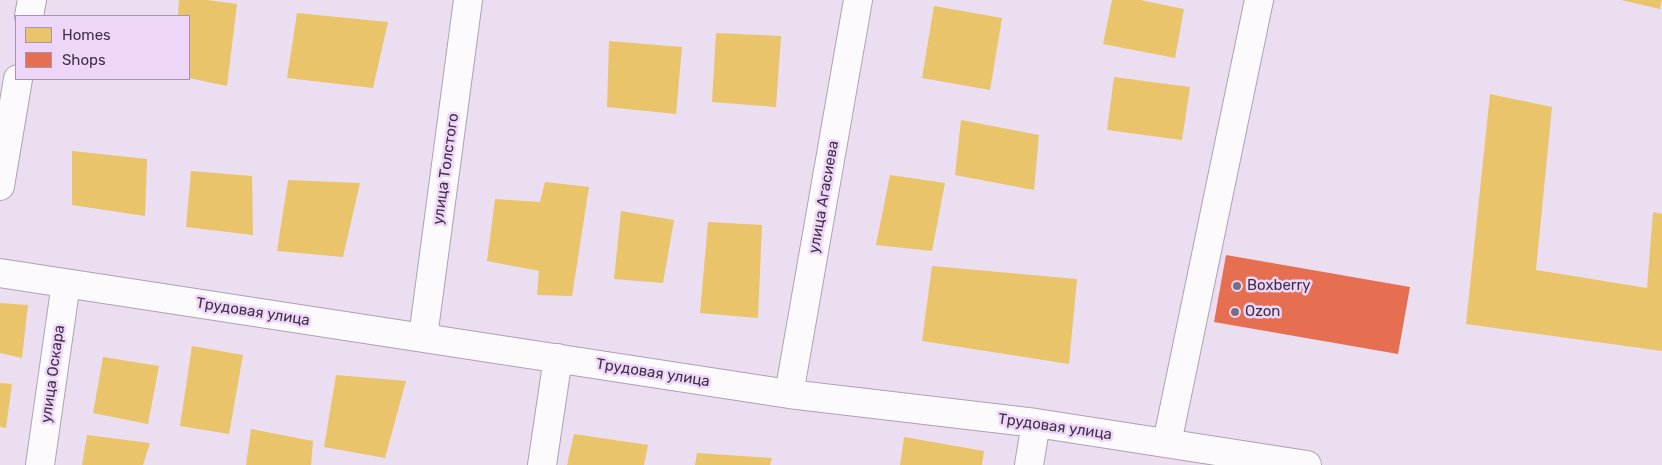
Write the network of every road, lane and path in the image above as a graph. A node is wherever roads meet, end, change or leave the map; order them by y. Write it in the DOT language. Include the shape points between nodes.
graph roads {
  1 [pos="32,0"];
  2 [pos="468,0"];
  3 [pos="858,0"];
  4 [pos="1259,0"];
  5 [pos="29,15"];
  6 [pos="18,80"];
  7 [pos="0,186"];
  8 [pos="0,273"];
  9 [pos="66,283"];
  10 [pos="423,338"];
  11 [pos="558,358"];
  12 [pos="789,394"];
  13 [pos="1036,423"];
  14 [pos="1167,443"];
  15 [pos="40,465"];
  16 [pos="542,465"];
  17 [pos="1029,465"];
  18 [pos="1307,465"];
  1 -- 5 [label="street"];
  2 -- 10 [label="street, улица Толстого"];
  3 -- 12 [label="street, улица Агасиева"];
  4 -- 14 [label="street"];
  6 -- 7 [label="street"];
  8 -- 9 [label="street, Трудовая улица"];
  9 -- 10 [label="street, Трудовая улица"];
  9 -- 15 [label="street, улица Оскара"];
  10 -- 11 [label="street, Трудовая улица"];
  11 -- 12 [label="street, Трудовая улица"];
  11 -- 16 [label="street"];
  12 -- 13 [label="street, Трудовая улица"];
  13 -- 14 [label="street, Трудовая улица"];
  13 -- 17 [label="street"];
  14 -- 18 [label="street, Трудовая улица"];
}
